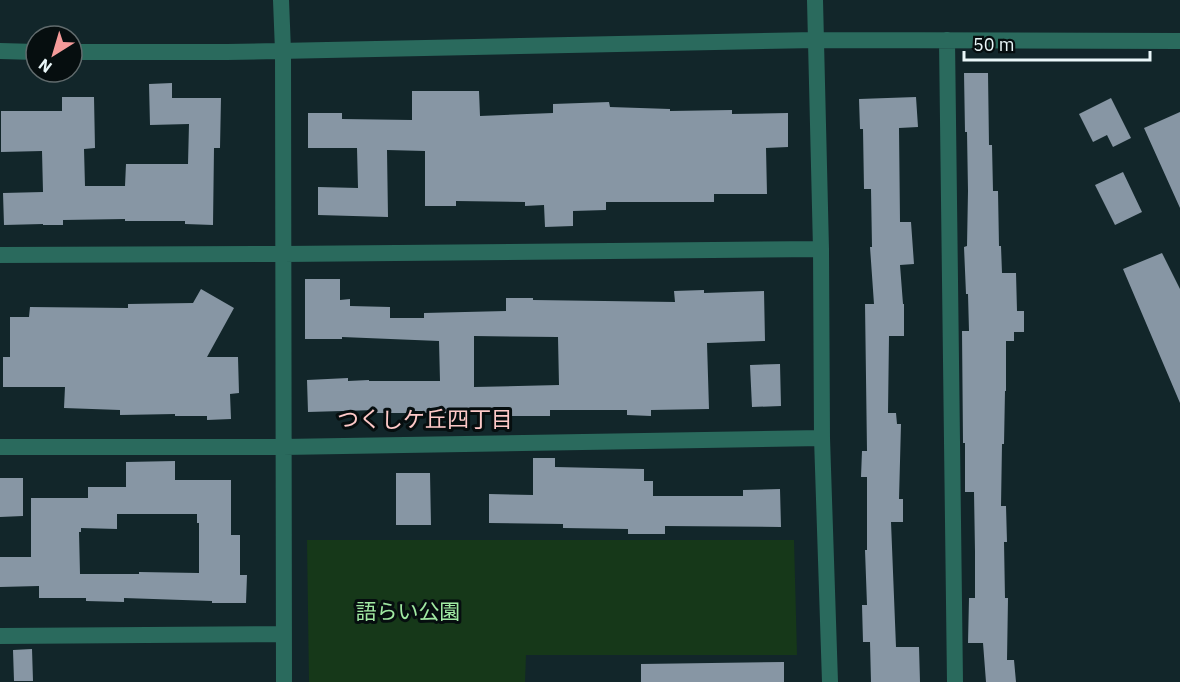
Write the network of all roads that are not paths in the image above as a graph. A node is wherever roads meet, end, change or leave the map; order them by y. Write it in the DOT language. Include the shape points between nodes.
graph roads {
  1 [pos="281,0"];
  2 [pos="815,0"];
  3 [pos="816,40"];
  4 [pos="947,40"];
  5 [pos="1180,41"];
  6 [pos="0,51"];
  7 [pos="24,51"];
  8 [pos="283,51"];
  9 [pos="84,52"];
  10 [pos="821,249"];
  11 [pos="283,254"];
  12 [pos="0,255"];
  13 [pos="822,438"];
  14 [pos="0,447"];
  15 [pos="284,447"];
  16 [pos="283,634"];
  17 [pos="0,636"];
  18 [pos="284,682"];
  19 [pos="830,682"];
  20 [pos="955,682"];
  1 -- 8 [label="street"];
  2 -- 3 [label="street"];
  3 -- 4 [label="street"];
  3 -- 8 [label="street"];
  3 -- 10 [label="street"];
  4 -- 5 [label="street"];
  4 -- 20 [label="street"];
  6 -- 7 [label="street"];
  8 -- 9 [label="street"];
  8 -- 11 [label="street"];
  10 -- 11 [label="street"];
  10 -- 13 [label="street"];
  11 -- 12 [label="street"];
  11 -- 15 [label="street"];
  13 -- 15 [label="street"];
  13 -- 19 [label="street"];
  14 -- 15 [label="street"];
  15 -- 16 [label="street"];
  16 -- 17 [label="street"];
  16 -- 18 [label="street"];
}
